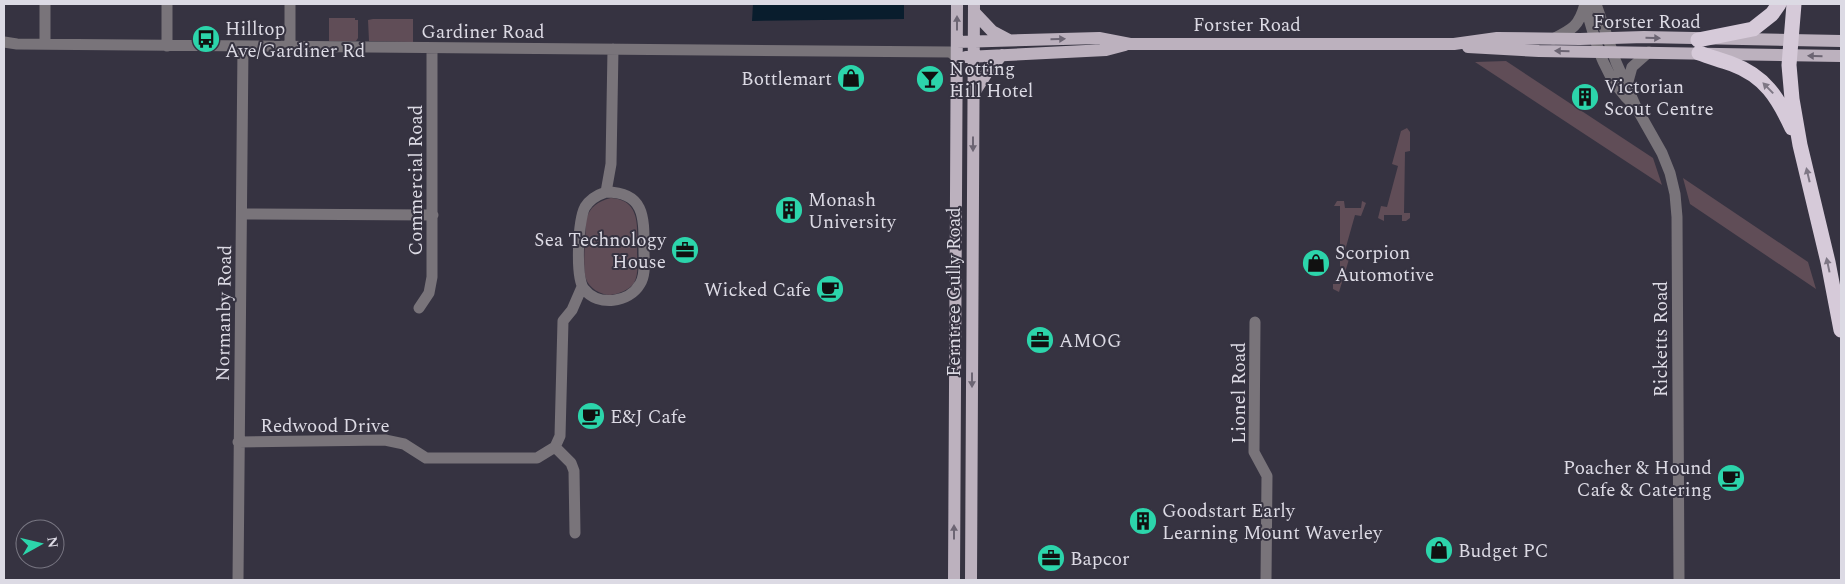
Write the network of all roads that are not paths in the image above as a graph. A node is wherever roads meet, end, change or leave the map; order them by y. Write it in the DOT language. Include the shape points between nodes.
graph roads {
  1 [pos="45,4"];
  2 [pos="167,4"];
  3 [pos="290,4"];
  4 [pos="957,4"];
  5 [pos="1585,4"];
  6 [pos="1596,4"];
  7 [pos="1779,4"];
  8 [pos="1794,4"];
  9 [pos="974,8"];
  10 [pos="1553,38"];
  11 [pos="1601,38"];
  12 [pos="1009,40"];
  13 [pos="1790,40"];
  14 [pos="1841,41"];
  15 [pos="975,42"];
  16 [pos="45,44"];
  17 [pos="1130,44"];
  18 [pos="1454,44"];
  19 [pos="4,46"];
  20 [pos="167,46"];
  21 [pos="243,46"];
  22 [pos="1698,46"];
  23 [pos="290,47"];
  24 [pos="432,48"];
  25 [pos="612,49"];
  26 [pos="954,50"];
  27 [pos="1605,51"];
  28 [pos="1648,52"];
  29 [pos="1002,55"];
  30 [pos="1789,56"];
  31 [pos="1841,56"];
  32 [pos="974,57"];
  33 [pos="1627,85"];
  34 [pos="973,95"];
  35 [pos="1636,107"];
  36 [pos="1800,145"];
  37 [pos="611,164"];
  38 [pos="606,192"];
  39 [pos="620,192"];
  40 [pos="242,214"];
  41 [pos="433,215"];
  42 [pos="582,287"];
  43 [pos="595,298"];
  44 [pos="419,308"];
  45 [pos="572,310"];
  46 [pos="1256,322"];
  47 [pos="1841,330"];
  48 [pos="972,349"];
  49 [pos="955,350"];
  50 [pos="238,442"];
  51 [pos="555,447"];
  52 [pos="575,533"];
  53 [pos="238,580"];
  54 [pos="954,580"];
  55 [pos="971,580"];
  56 [pos="1266,580"];
  57 [pos="1679,580"];
  1 -- 16 [label="street"];
  2 -- 20 [label="street"];
  3 -- 23 [label="street"];
  26 -- 4 [label="main road, Ferntree Gully Road, one-way"];
  5 -- 10 [label="street" via="1577,24"];
  5 -- 11 [label="street"];
  6 -- 11 [label="street"];
  7 -- 22 [label="highway" via="1753,29"];
  8 -- 13 [label="highway"];
  9 -- 12 [label="main road" via="992,31"];
  9 -- 15 [label="main road, Ferntree Gully Road"];
  10 -- 11 [label="main road, Forster Road"];
  10 -- 18 [label="main road, Forster Road" via="1497,38"];
  11 -- 22 [label="main road, Forster Road, one-way" via="1644,37"];
  11 -- 27 [label="street"];
  12 -- 15 [label="main road, Forster Road"];
  12 -- 17 [label="main road, Forster Road, one-way" via="1099,38"];
  13 -- 14 [label="main road, Forster Road"];
  13 -- 22 [label="main road, Forster Road"];
  13 -- 30 [label="highway"];
  15 -- 26 [label="main road, Forster Road"];
  15 -- 32 [label="main road, Ferntree Gully Road"];
  16 -- 19 [label="street, Gardiner Road"];
  16 -- 20 [label="street, Gardiner Road"];
  17 -- 18 [label="main road, Forster Road"];
  17 -- 29 [label="main road, Forster Road" via="1106,50"];
  27 -- 18 [label="main road, Forster Road, one-way" via="1476,48"];
  20 -- 21 [label="street, Gardiner Road"];
  21 -- 23 [label="street, Gardiner Road"];
  21 -- 40 [label="street, Normanby Road"];
  22 -- 28 [label="main road, Forster Road"];
  22 -- 30 [label="main road, Forster Road"];
  36 -- 22 [label="highway, one-way" via="1776,98 1759,78"];
  23 -- 24 [label="street, Gardiner Road"];
  24 -- 25 [label="street, Gardiner Road"];
  24 -- 41 [label="street, Commercial Road"];
  25 -- 26 [label="street, Gardiner Road"];
  25 -- 37 [label="street"];
  26 -- 32 [label="main road, Forster Road"];
  26 -- 49 [label="main road, Ferntree Gully Road"];
  27 -- 28 [label="main road, Forster Road"];
  27 -- 33 [label="street, Ricketts Road"];
  27 -- 35 [label="street, Ricketts Road" via="1612,80"];
  28 -- 33 [label="street" via="1632,67"];
  29 -- 32 [label="main road, Forster Road"];
  29 -- 34 [label="main road"];
  31 -- 30 [label="main road, Forster Road, one-way"];
  30 -- 36 [label="highway"];
  32 -- 34 [label="main road, Ferntree Gully Road"];
  33 -- 35 [label="street, Ricketts Road"];
  34 -- 48 [label="main road, Ferntree Gully Road, one-way"];
  35 -- 57 [label="street, Ricketts Road" via="1662,153 1675,194"];
  47 -- 36 [label="highway, one-way"];
  37 -- 38 [label="street"];
  37 -- 39 [label="street"];
  38 -- 39 [label="street"];
  38 -- 42 [label="street" via="590,200 580,221"];
  39 -- 43 [label="street" via="637,203 642,214 644,273 640,284 626,298 605,301"];
  40 -- 41 [label="street"];
  40 -- 50 [label="street, Normanby Road"];
  41 -- 44 [label="street, Commercial Road" via="431,284"];
  42 -- 43 [label="street"];
  42 -- 45 [label="street"];
  43 -- 45 [label="street"];
  45 -- 51 [label="street" via="562,321 560,436"];
  46 -- 56 [label="street, Lionel Road" via="1254,452 1268,476"];
  48 -- 49 [label="main road"];
  48 -- 55 [label="main road, Ferntree Gully Road, one-way"];
  54 -- 49 [label="main road, Ferntree Gully Road, one-way"];
  50 -- 51 [label="street, Redwood Drive" via="385,440 404,444 426,458 537,458"];
  50 -- 53 [label="street, Normanby Road"];
  51 -- 52 [label="street" via="571,463 574,471"];
}
